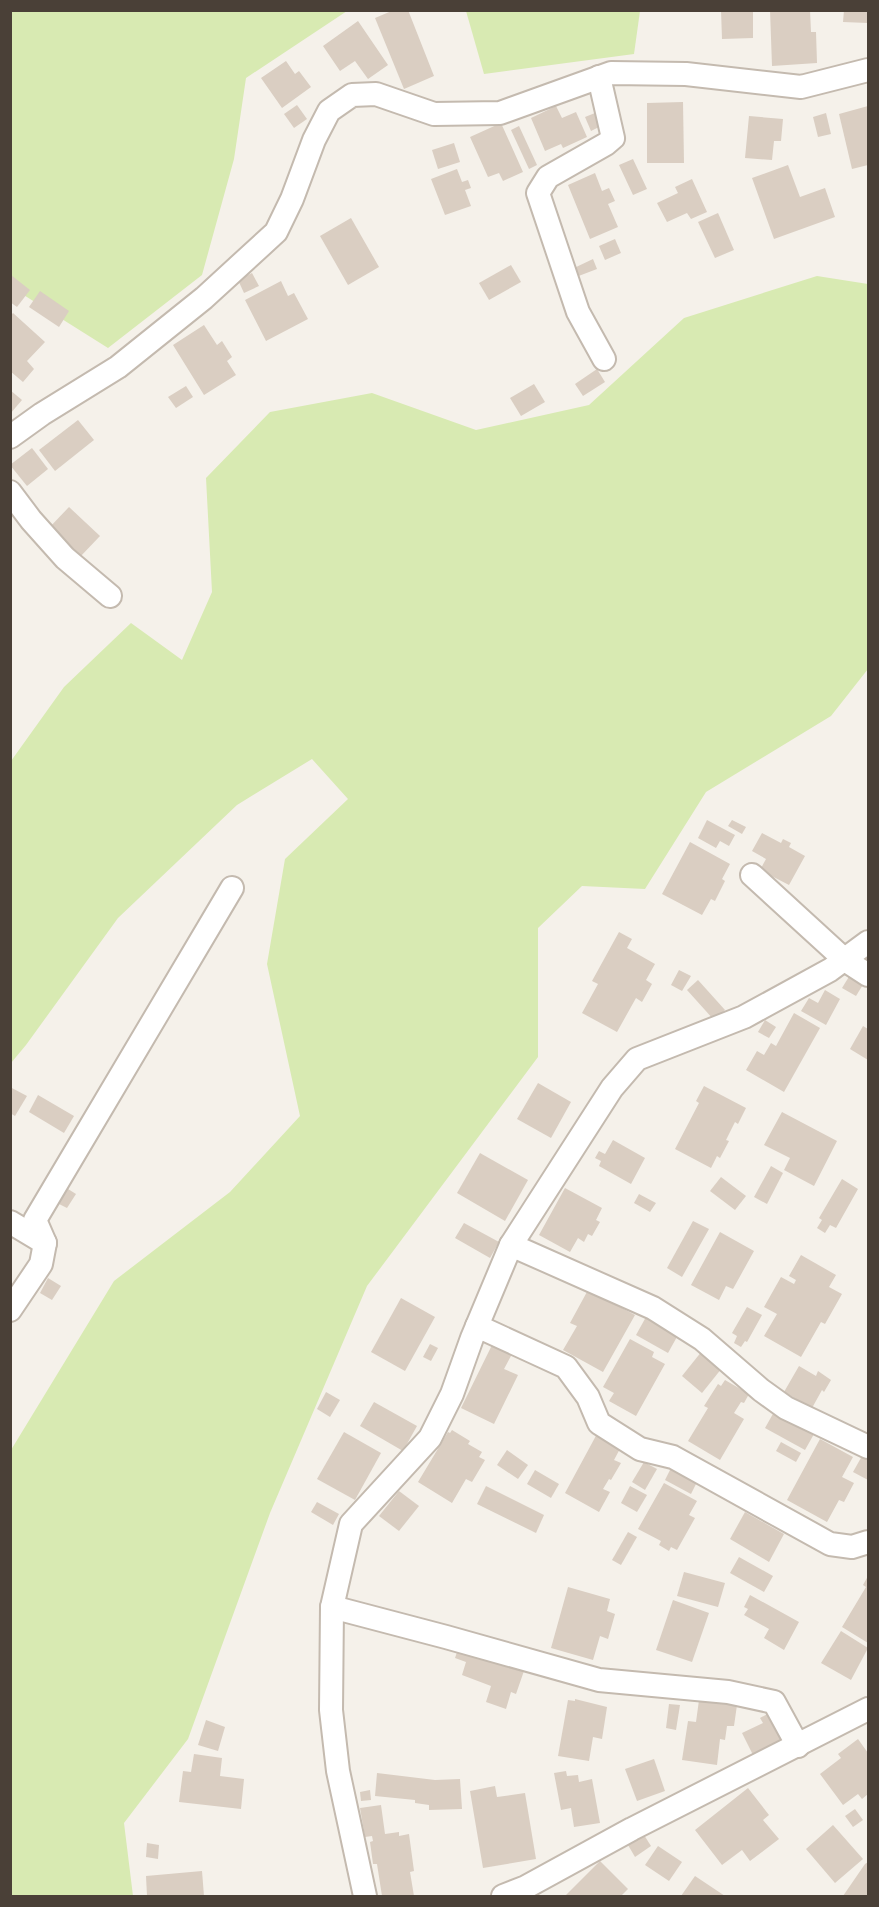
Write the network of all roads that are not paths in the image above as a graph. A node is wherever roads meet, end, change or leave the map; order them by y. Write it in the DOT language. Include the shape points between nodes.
graph roads {
  1 [pos="868,70"];
  2 [pos="599,77"];
  3 [pos="604,359"];
  4 [pos="10,437"];
  5 [pos="10,492"];
  6 [pos="110,596"];
  7 [pos="752,875"];
  8 [pos="232,888"];
  9 [pos="868,942"];
  10 [pos="844,960"];
  11 [pos="868,975"];
  12 [pos="10,1222"];
  13 [pos="45,1243"];
  14 [pos="511,1245"];
  15 [pos="10,1310"];
  16 [pos="477,1326"];
  17 [pos="868,1447"];
  18 [pos="868,1542"];
  19 [pos="332,1607"];
  20 [pos="868,1709"];
  21 [pos="798,1746"];
  22 [pos="365,1896"];
  23 [pos="503,1896"];
  1 -- 2 [label="street" via="801,87 686,74 611,73"];
  2 -- 3 [label="street" via="613,138 548,177 538,193 578,312"];
  2 -- 4 [label="street" via="500,113 435,114 376,94 352,95 329,111 276,232 204,298 118,367"];
  5 -- 6 [label="street" via="65,558"];
  7 -- 10 [label="street"];
  8 -- 13 [label="street" via="35,1220"];
  9 -- 10 [label="street"];
  10 -- 11 [label="street"];
  10 -- 14 [label="street" via="744,1017 637,1059 612,1088"];
  12 -- 13 [label="street"];
  13 -- 15 [label="street" via="40,1264"];
  14 -- 16 [label="street"];
  14 -- 17 [label="street" via="652,1308 702,1339 786,1408"];
  16 -- 18 [label="street" via="566,1367 588,1397 599,1423 640,1449 673,1457 830,1544 852,1547"];
  16 -- 19 [label="street" via="452,1394 430,1438 351,1524"];
  19 -- 21 [label="street" via="599,1680 728,1692 774,1702"];
  19 -- 22 [label="street" via="331,1710 338,1771"];
  20 -- 21 [label="street"];
  21 -- 23 [label="street"];
}
